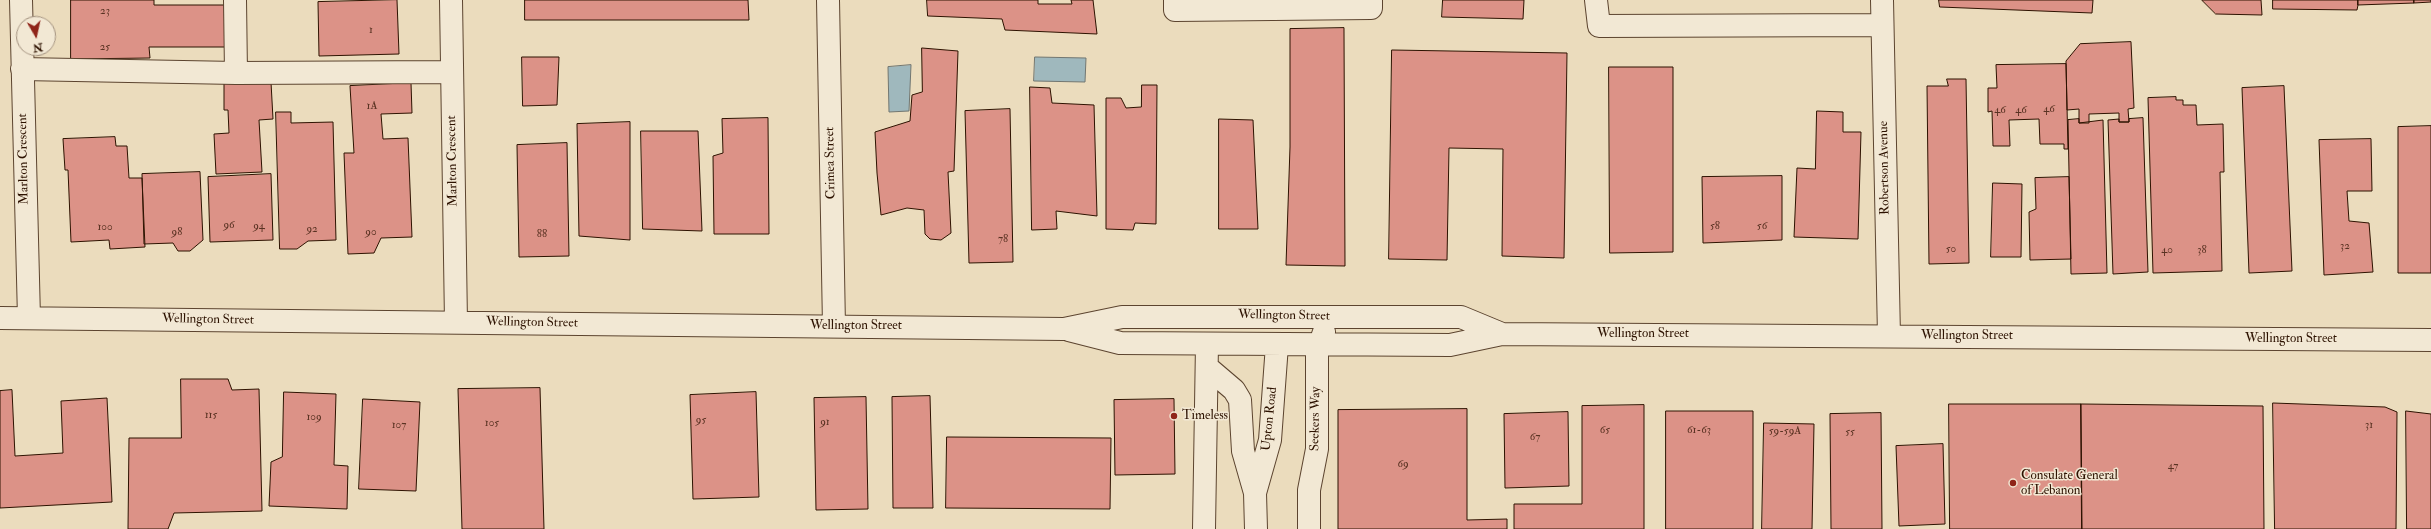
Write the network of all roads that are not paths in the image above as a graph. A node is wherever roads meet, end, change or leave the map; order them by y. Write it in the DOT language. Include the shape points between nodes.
graph roads {
  1 [pos="21,0"];
  2 [pos="235,0"];
  3 [pos="451,0"];
  4 [pos="828,0"];
  5 [pos="1175,0"];
  6 [pos="1596,0"];
  7 [pos="1882,0"];
  8 [pos="1371,4"];
  9 [pos="1882,25"];
  10 [pos="22,69"];
  11 [pos="451,72"];
  12 [pos="236,73"];
  13 [pos="1339,317"];
  14 [pos="0,318"];
  15 [pos="29,318"];
  16 [pos="456,322"];
  17 [pos="834,326"];
  18 [pos="1064,329"];
  19 [pos="1502,334"];
  20 [pos="1889,336"];
  21 [pos="2431,340"];
  22 [pos="1207,344"];
  23 [pos="1277,344"];
  24 [pos="1318,345"];
  25 [pos="1207,367"];
  26 [pos="1255,493"];
  27 [pos="1204,529"];
  28 [pos="1256,529"];
  29 [pos="1309,529"];
  1 -- 10 [label="street, Marlton Crescent"];
  2 -- 12 [label="street"];
  3 -- 11 [label="street, Marlton Crescent"];
  4 -- 17 [label="street, Crimea Street"];
  5 -- 8 [label="street" via="1175,10"];
  6 -- 9 [label="street" via="1599,26"];
  7 -- 9 [label="street, Robertson Avenue"];
  9 -- 20 [label="street, Robertson Avenue"];
  10 -- 12 [label="street"];
  10 -- 15 [label="street, Marlton Crescent"];
  11 -- 12 [label="street"];
  11 -- 16 [label="street, Marlton Crescent"];
  13 -- 18 [label="street, Wellington Street" via="1122,317"];
  13 -- 19 [label="street, Wellington Street" via="1461,317"];
  13 -- 24 [label="street" via="1326,330"];
  14 -- 15 [label="street, Wellington Street"];
  15 -- 16 [label="street, Wellington Street"];
  16 -- 17 [label="street, Wellington Street"];
  17 -- 18 [label="street, Wellington Street"];
  18 -- 22 [label="street, Wellington Street" via="1120,343"];
  19 -- 20 [label="street, Wellington Street"];
  19 -- 24 [label="street, Wellington Street" via="1450,345"];
  20 -- 21 [label="street, Wellington Street"];
  22 -- 23 [label="street, Wellington Street"];
  22 -- 25 [label="street"];
  23 -- 24 [label="street, Wellington Street"];
  23 -- 26 [label="street, Upton Road" via="1270,440"];
  24 -- 29 [label="street, Seekers Way" via="1317,449 1309,490"];
  25 -- 26 [label="street, Upton Road" via="1239,396 1243,451"];
  25 -- 27 [label="street"];
  26 -- 28 [label="street, Upton Road"];
}
